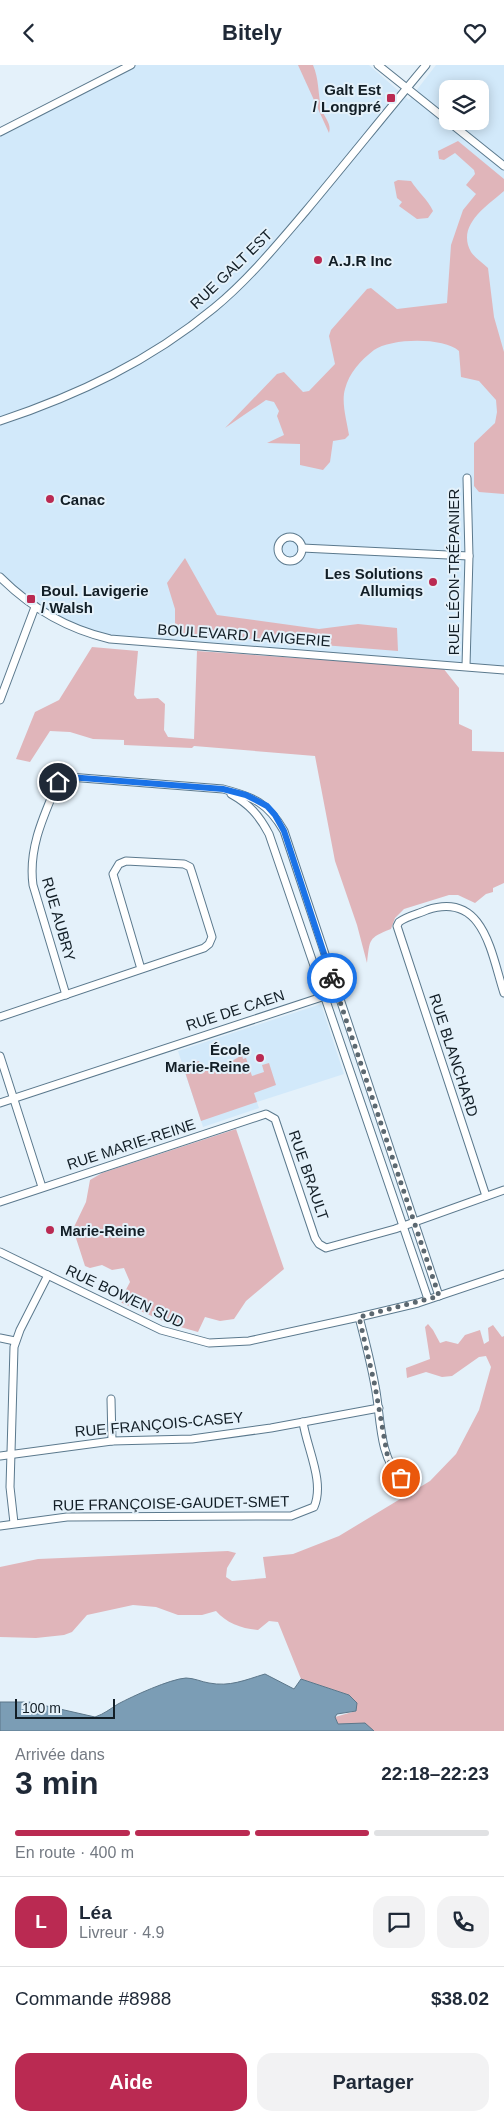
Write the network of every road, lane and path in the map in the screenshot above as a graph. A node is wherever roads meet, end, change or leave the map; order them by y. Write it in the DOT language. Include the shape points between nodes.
graph roads {
  1 [pos="131,65"];
  2 [pos="378,65"];
  3 [pos="426,65"];
  4 [pos="406,89"];
  5 [pos="0,132"];
  6 [pos="504,166"];
  7 [pos="0,421"];
  8 [pos="467,477"];
  9 [pos="302,548"];
  10 [pos="469,556"];
  11 [pos="0,577"];
  12 [pos="35,607"];
  13 [pos="466,666"];
  14 [pos="504,670"];
  15 [pos="0,700"];
  16 [pos="223,789"];
  17 [pos="141,969"];
  18 [pos="337,992"];
  19 [pos="504,993"];
  20 [pos="66,995"];
  21 [pos="325,995"];
  22 [pos="0,1017"];
  23 [pos="0,1056"];
  24 [pos="13,1099"];
  25 [pos="0,1103"];
  26 [pos="270,1114"];
  27 [pos="42,1187"];
  28 [pos="504,1190"];
  29 [pos="486,1196"];
  30 [pos="0,1201"];
  31 [pos="414,1222"];
  32 [pos="404,1226"];
  33 [pos="0,1252"];
  34 [pos="504,1274"];
  35 [pos="48,1275"];
  36 [pos="439,1296"];
  37 [pos="428,1299"];
  38 [pos="359,1317"];
  39 [pos="0,1338"];
  40 [pos="15,1341"];
  41 [pos="111,1399"];
  42 [pos="379,1408"];
  43 [pos="303,1422"];
  44 [pos="112,1441"];
  45 [pos="11,1454"];
  46 [pos="0,1456"];
  47 [pos="401,1478"];
  48 [pos="14,1523"];
  49 [pos="0,1526"];
  1 -- 5 [label="street"];
  2 -- 4 [label="street"];
  3 -- 4 [label="street, RUE GALT EST"];
  4 -- 6 [label="street"];
  4 -- 7 [label="street, RUE GALT EST" via="270,253 214,308 169,342 118,373 70,396"];
  8 -- 10 [label="street, RUE LÉON-TRÉPANIER"];
  9 -- 10 [label="street"];
  10 -- 13 [label="street, RUE LÉON-TRÉPANIER"];
  11 -- 12 [label="street, BOULEVARD LAVIGERIE"];
  12 -- 13 [label="street, BOULEVARD LAVIGERIE" via="74,628 110,639"];
  12 -- 15 [label="street"];
  13 -- 14 [label="street, BOULEVARD LAVIGERIE"];
  16 -- 18 [label="street, RUE AUBRY" via="246,795 267,806 284,831"];
  16 -- 20 [label="street, RUE AUBRY" via="69,777 58,782 41,820 31,870"];
  16 -- 21 [label="street, RUE AUBRY" via="248,804 270,834"];
  17 -- 17 [label="street" via="204,949 212,937 190,867 184,864 126,861 115,869 113,874"];
  17 -- 20 [label="street"];
  18 -- 21 [label="street, RUE DE CAEN"];
  18 -- 31 [label="street, RUE AUBRY"];
  19 -- 29 [label="street, RUE BLANCHARD" via="484,931 474,916 451,906 438,907 399,922 397,926"];
  20 -- 22 [label="street"];
  21 -- 24 [label="street, RUE DE CAEN"];
  21 -- 32 [label="street, RUE AUBRY"];
  23 -- 24 [label="street"];
  24 -- 25 [label="street, RUE DE CAEN"];
  24 -- 27 [label="street"];
  26 -- 27 [label="street, RUE MARIE-REINE" via="255,1116"];
  26 -- 32 [label="street, RUE BRAULT" via="275,1119 315,1238 322,1246 332,1247"];
  27 -- 30 [label="street, RUE MARIE-REINE"];
  28 -- 29 [label="street"];
  29 -- 31 [label="street"];
  31 -- 32 [label="street"];
  31 -- 36 [label="street, RUE AUBRY"];
  32 -- 37 [label="street, RUE AUBRY"];
  33 -- 35 [label="street, RUE BOWEN SUD"];
  34 -- 36 [label="street, RUE BOWEN SUD"];
  35 -- 38 [label="street, RUE BOWEN SUD" via="166,1332 209,1343 249,1341"];
  35 -- 40 [label="street"];
  36 -- 37 [label="street, RUE BOWEN SUD"];
  37 -- 38 [label="street, RUE BOWEN SUD"];
  38 -- 42 [label="street"];
  39 -- 40 [label="street"];
  40 -- 45 [label="street"];
  41 -- 44 [label="street"];
  42 -- 43 [label="street, RUE FRANÇOIS-CASEY"];
  42 -- 47 [label="street" via="388,1459"];
  43 -- 44 [label="street, RUE FRANÇOIS-CASEY" via="192,1439"];
  43 -- 48 [label="street, RUE FRANÇOISE-GAUDET-SMET" via="319,1496 314,1507 304,1512 290,1516 53,1518"];
  44 -- 45 [label="street, RUE FRANÇOIS-CASEY"];
  45 -- 46 [label="street, RUE FRANÇOIS-CASEY"];
  45 -- 48 [label="street" via="10,1494"];
  48 -- 49 [label="street, RUE FRANÇOISE-GAUDET-SMET"];
}
